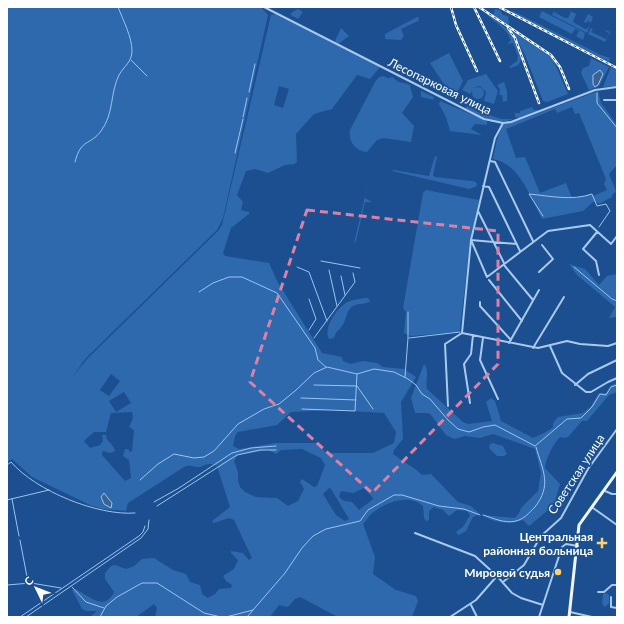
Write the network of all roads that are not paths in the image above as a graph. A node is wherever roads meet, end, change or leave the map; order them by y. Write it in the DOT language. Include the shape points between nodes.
graph roads {
  1 [pos="264,7"];
  2 [pos="617,87"];
  3 [pos="604,100"];
  4 [pos="617,100"];
  5 [pos="503,123"];
  6 [pos="490,161"];
  7 [pos="483,186"];
  8 [pos="478,211"];
  9 [pos="597,232"];
  10 [pos="617,237"];
  11 [pos="471,240"];
  12 [pos="494,242"];
  13 [pos="533,242"];
  14 [pos="517,244"];
  15 [pos="542,246"];
  16 [pos="520,251"];
  17 [pos="504,264"];
  18 [pos="539,272"];
  19 [pos="599,275"];
  20 [pos="489,280"];
  21 [pos="539,290"];
  22 [pos="564,297"];
  23 [pos="533,300"];
  24 [pos="479,310"];
  25 [pos="522,321"];
  26 [pos="462,333"];
  27 [pos="473,335"];
  28 [pos="483,338"];
  29 [pos="511,340"];
  30 [pos="509,343"];
  31 [pos="617,343"];
  32 [pos="550,346"];
  33 [pos="533,348"];
  34 [pos="617,360"];
  35 [pos="617,378"];
  36 [pos="575,385"];
  37 [pos="498,399"];
  38 [pos="470,403"];
  39 [pos="448,406"];
  40 [pos="617,429"];
  41 [pos="617,472"];
  42 [pos="605,490"];
  43 [pos="617,494"];
  44 [pos="593,508"];
  45 [pos="617,525"];
  46 [pos="415,533"];
  47 [pos="578,546"];
  48 [pos="497,576"];
  49 [pos="503,582"];
  50 [pos="617,585"];
  51 [pos="598,592"];
  52 [pos="611,597"];
  53 [pos="471,605"];
  54 [pos="543,605"];
  55 [pos="617,608"];
  56 [pos="570,612"];
  57 [pos="450,617"];
  58 [pos="477,617"];
  59 [pos="539,617"];
  60 [pos="569,617"];
  61 [pos="592,617"];
  1 -- 5 [label="street, Лесопарковая улица" via="484,119"];
  2 -- 5 [label="street, Лесопарковая улица" via="595,90"];
  3 -- 4 [label="street"];
  5 -- 6 [label="street" via="495,138"];
  6 -- 7 [label="street"];
  6 -- 13 [label="street" via="495,162"];
  7 -- 8 [label="street"];
  7 -- 14 [label="street" via="489,187"];
  8 -- 11 [label="street"];
  8 -- 12 [label="street"];
  9 -- 10 [label="street" via="611,244"];
  9 -- 13 [label="street" via="590,225 548,231"];
  9 -- 19 [label="street" via="583,249 596,261"];
  11 -- 12 [label="street"];
  11 -- 17 [label="street" via="487,276"];
  11 -- 26 [label="street"];
  12 -- 14 [label="street"];
  12 -- 17 [label="street"];
  13 -- 16 [label="street"];
  14 -- 16 [label="street"];
  15 -- 18 [label="street" via="553,258"];
  16 -- 17 [label="street"];
  17 -- 23 [label="street"];
  20 -- 25 [label="street"];
  21 -- 23 [label="street"];
  22 -- 33 [label="street"];
  23 -- 25 [label="street"];
  24 -- 29 [label="street" via="480,302 480,306"];
  25 -- 29 [label="street"];
  26 -- 27 [label="street"];
  26 -- 39 [label="street" via="445,344"];
  27 -- 28 [label="street"];
  27 -- 38 [label="street" via="471,354 464,364"];
  28 -- 30 [label="street"];
  28 -- 37 [label="street" via="480,360"];
  29 -- 30 [label="street"];
  30 -- 33 [label="street"];
  31 -- 32 [label="street" via="608,346 567,341"];
  32 -- 33 [label="street"];
  32 -- 36 [label="street" via="562,373"];
  34 -- 36 [label="street" via="588,374"];
  35 -- 36 [label="street" via="589,393"];
  40 -- 49 [label="street, Советская улица" via="588,469 561,518 541,536 524,565"];
  41 -- 42 [label="main road"];
  42 -- 43 [label="street"];
  42 -- 44 [label="main road"];
  44 -- 45 [label="street"];
  44 -- 47 [label="main road" via="579,525"];
  46 -- 48 [label="street" via="475,556"];
  47 -- 54 [label="street" via="566,544 562,547"];
  47 -- 56 [label="main road"];
  48 -- 49 [label="street"];
  48 -- 53 [label="street"];
  49 -- 54 [label="street" via="512,593"];
  50 -- 51 [label="street" via="612,585 604,592"];
  52 -- 55 [label="street" via="611,607"];
  53 -- 57 [label="street"];
  53 -- 58 [label="street"];
  54 -- 59 [label="street"];
  56 -- 60 [label="main road"];
  56 -- 61 [label="street"];
}
